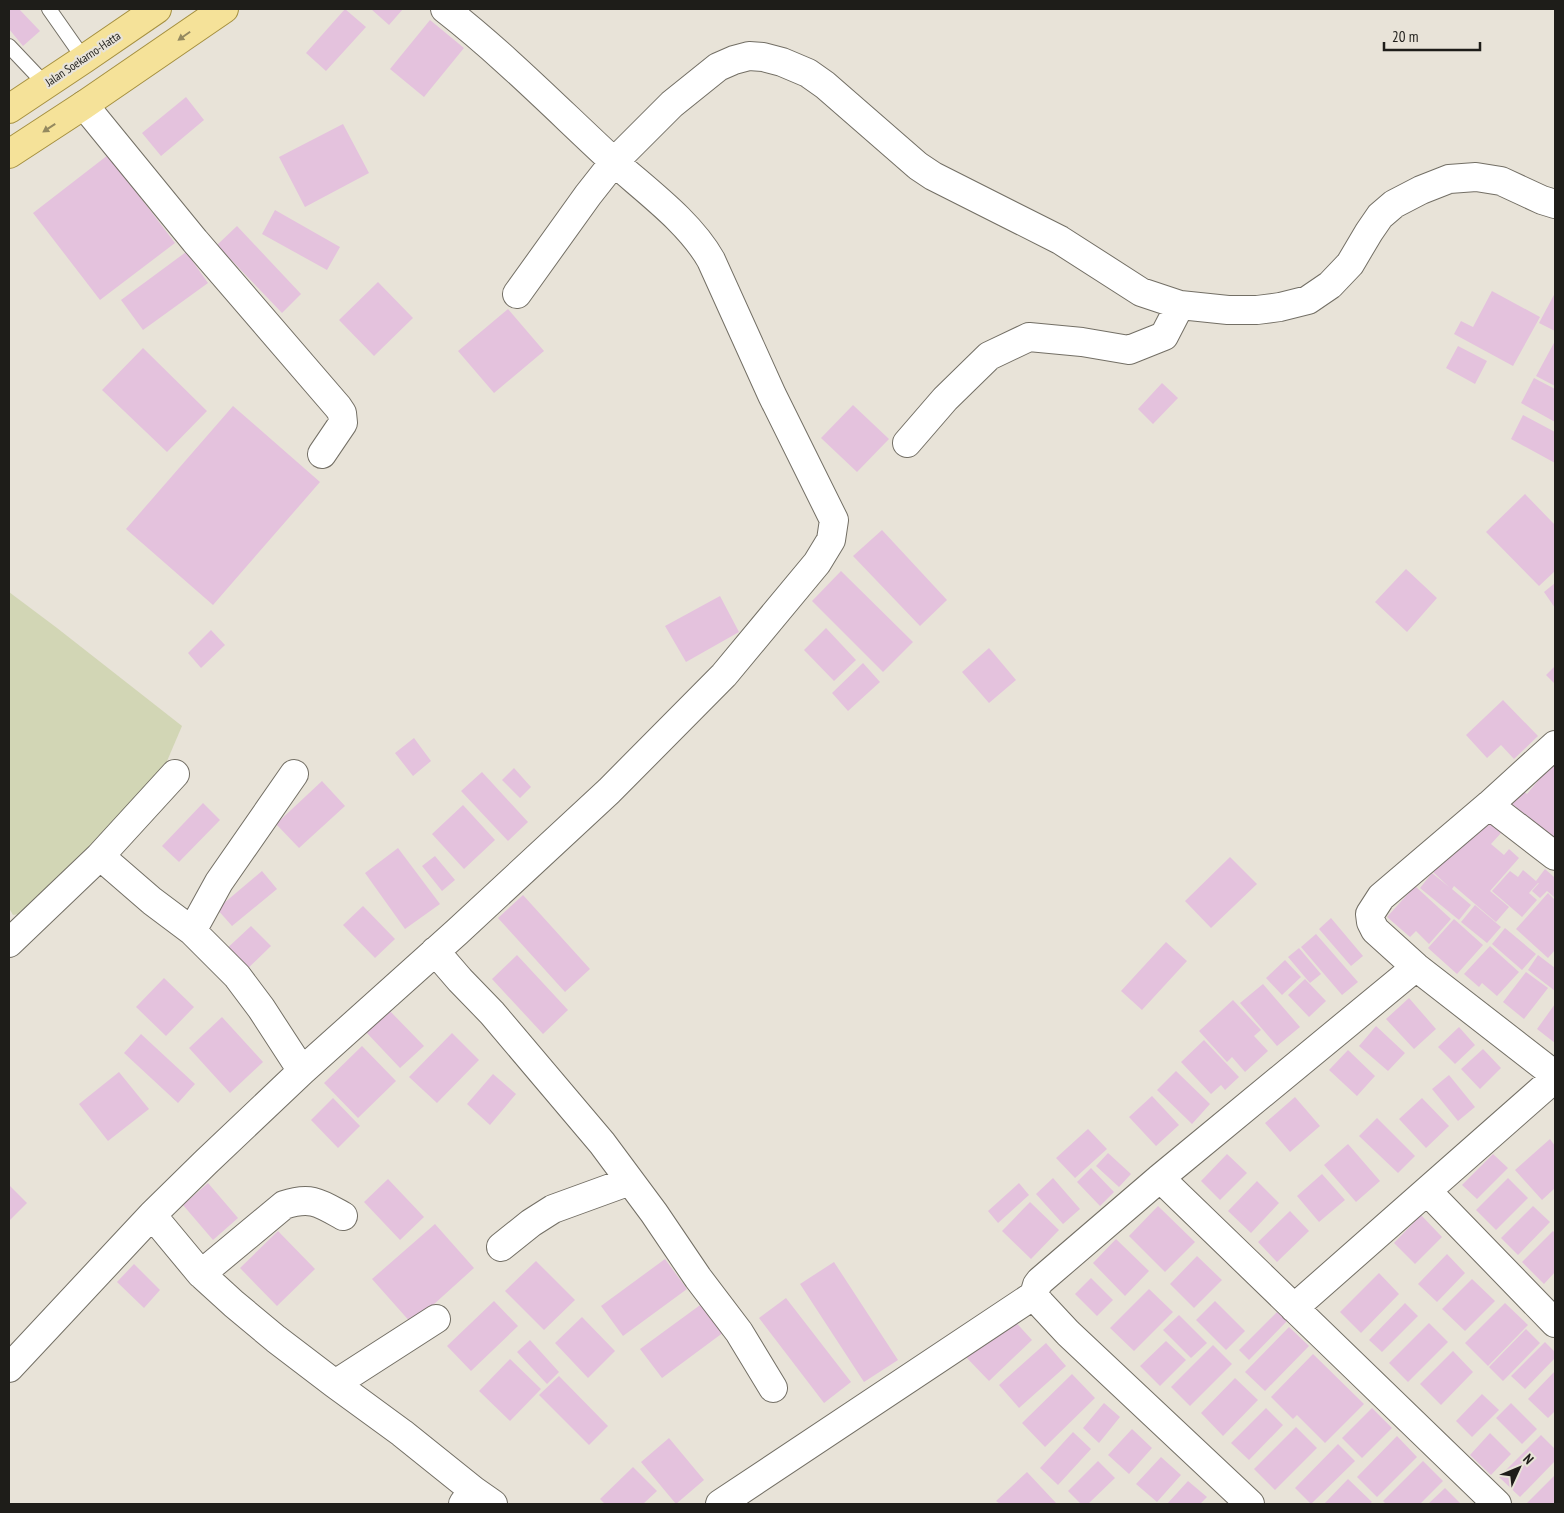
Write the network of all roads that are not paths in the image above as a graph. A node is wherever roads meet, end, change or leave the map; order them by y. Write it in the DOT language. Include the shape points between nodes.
graph roads {
  1 [pos="49,9"];
  2 [pos="157,9"];
  3 [pos="224,9"];
  4 [pos="445,9"];
  5 [pos="9,46"];
  6 [pos="84,59"];
  7 [pos="46,85"];
  8 [pos="84,105"];
  9 [pos="9,109"];
  10 [pos="9,154"];
  11 [pos="614,162"];
  12 [pos="1555,204"];
  13 [pos="517,294"];
  14 [pos="1180,305"];
  15 [pos="907,443"];
  16 [pos="322,454"];
  17 [pos="1555,745"];
  18 [pos="175,774"];
  19 [pos="294,774"];
  20 [pos="1489,804"];
  21 [pos="100,856"];
  22 [pos="1555,856"];
  23 [pos="192,931"];
  24 [pos="9,943"];
  25 [pos="435,951"];
  26 [pos="1416,967"];
  27 [pos="302,1072"];
  28 [pos="1555,1077"];
  29 [pos="1160,1178"];
  30 [pos="630,1181"];
  31 [pos="1428,1191"];
  32 [pos="152,1215"];
  33 [pos="343,1216"];
  34 [pos="502,1246"];
  35 [pos="201,1274"];
  36 [pos="1034,1295"];
  37 [pos="1294,1308"];
  38 [pos="436,1319"];
  39 [pos="1555,1323"];
  40 [pos="9,1368"];
  41 [pos="335,1384"];
  42 [pos="773,1388"];
  43 [pos="476,1500"];
  44 [pos="720,1504"];
  45 [pos="1250,1504"];
  46 [pos="1497,1504"];
  1 -- 6 [label="lane"];
  2 -- 6 [label="main road, Jalan Soekarno-Hatta"];
  3 -- 8 [label="main road, one-way"];
  4 -- 11 [label="street" via="497,52"];
  5 -- 7 [label="lane"];
  6 -- 7 [label="main road, Jalan Soekarno-Hatta"];
  7 -- 9 [label="main road, Jalan Soekarno-Hatta"];
  8 -- 10 [label="main road, one-way"];
  8 -- 16 [label="street" via="338,407 343,423"];
  11 -- 13 [label="street"];
  11 -- 14 [label="street" via="672,104 718,67 749,56 782,62 808,73 825,85 933,176 1060,240 1141,292"];
  11 -- 25 [label="street" via="704,246 834,520 831,540 817,563 724,675 609,791"];
  12 -- 14 [label="street" via="1501,181 1476,177 1449,179 1394,204 1380,216 1350,264 1330,285 1308,300 1257,310"];
  14 -- 15 [label="street" via="1164,336 1129,350 1029,338 989,356 945,399"];
  17 -- 20 [label="street"];
  18 -- 21 [label="street"];
  19 -- 23 [label="street" via="219,882"];
  20 -- 22 [label="street"];
  20 -- 26 [label="street" via="1381,897 1370,914 1375,930"];
  21 -- 23 [label="street"];
  21 -- 24 [label="street"];
  23 -- 27 [label="street" via="242,982"];
  25 -- 27 [label="street"];
  25 -- 30 [label="street" via="557,1088"];
  26 -- 28 [label="street"];
  26 -- 29 [label="street"];
  27 -- 32 [label="street"];
  28 -- 31 [label="street"];
  29 -- 36 [label="street" via="1040,1281"];
  29 -- 37 [label="street"];
  30 -- 34 [label="street" via="553,1209"];
  30 -- 42 [label="street" via="739,1332"];
  31 -- 37 [label="street"];
  31 -- 39 [label="street"];
  32 -- 35 [label="street"];
  32 -- 40 [label="street"];
  33 -- 35 [label="street" via="309,1200 284,1205"];
  35 -- 41 [label="street"];
  36 -- 44 [label="street"];
  36 -- 45 [label="street" via="1068,1333"];
  37 -- 46 [label="street"];
  38 -- 41 [label="street"];
  41 -- 43 [label="street" via="402,1433"];
}
